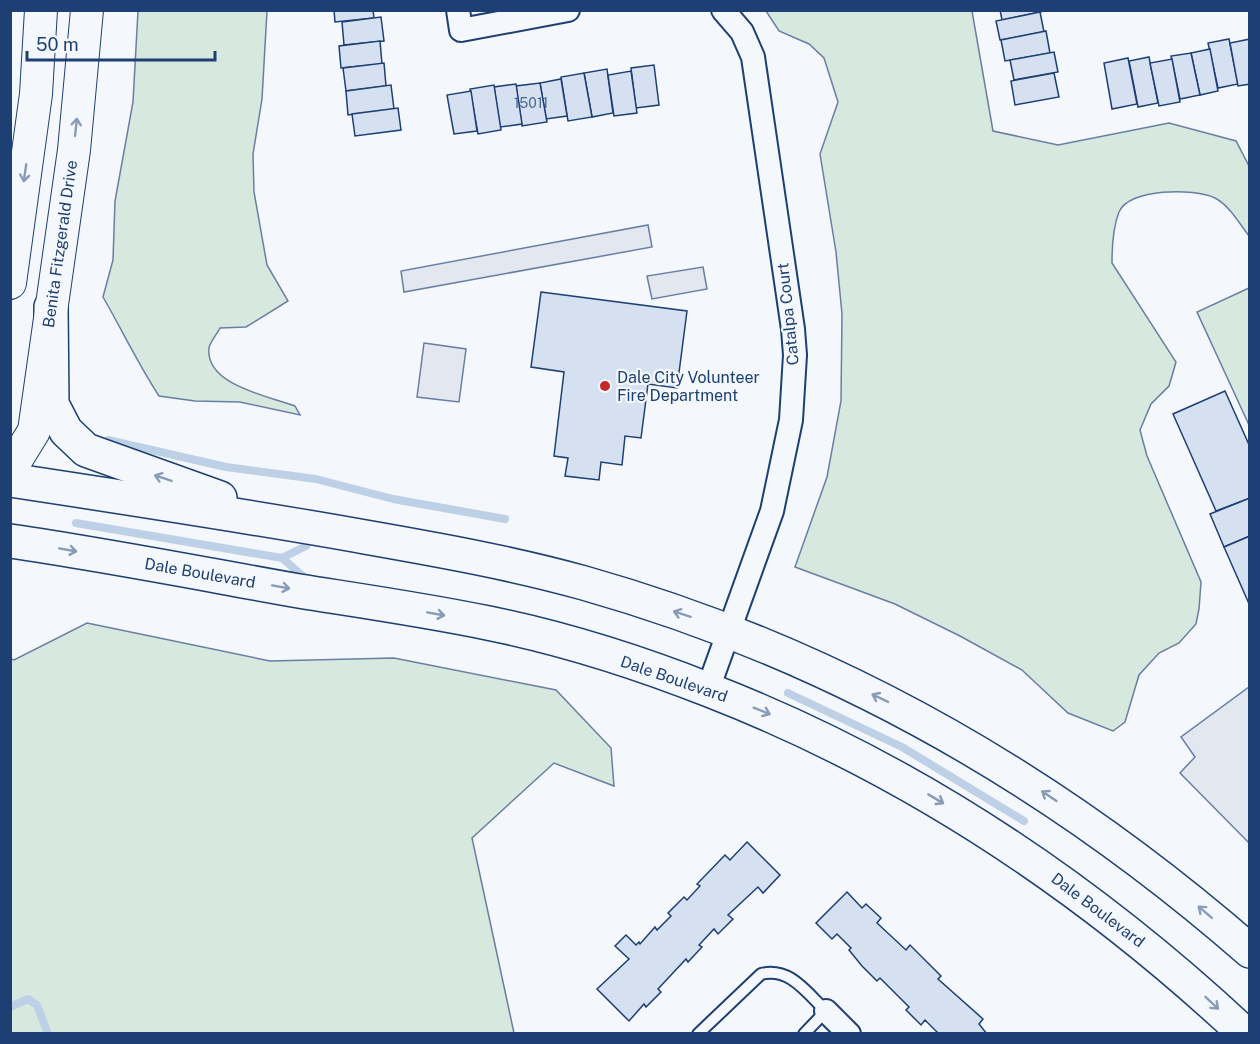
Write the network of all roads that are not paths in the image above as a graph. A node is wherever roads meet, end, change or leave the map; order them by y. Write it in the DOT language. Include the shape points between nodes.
graph roads {
  1 [pos="41,10"];
  2 [pos="87,10"];
  3 [pos="458,10"];
  4 [pos="568,10"];
  5 [pos="723,10"];
  6 [pos="10,283"];
  7 [pos="51,307"];
  8 [pos="10,470"];
  9 [pos="10,480"];
  10 [pos="298,525"];
  11 [pos="10,541"];
  12 [pos="729,630"];
  13 [pos="708,689"];
  14 [pos="1250,951"];
  15 [pos="826,1011"];
  16 [pos="698,1034"];
  17 [pos="804,1034"];
  18 [pos="849,1034"];
  19 [pos="1245,1034"];
  1 -- 6 [label="main road, one-way" via="36,93"];
  7 -- 2 [label="main road, Benita Fitzgerald Drive, one-way" via="74,150"];
  3 -- 4 [label="street" via="461,30"];
  5 -- 12 [label="street, Catalpa Court" via="742,32 753,57 795,355 791,420 781,477"];
  7 -- 8 [label="main road, Benita Fitzgerald Drive" via="34,431"];
  10 -- 7 [label="main road, one-way" via="107,460 74,441 52,404"];
  9 -- 10 [label="main road"];
  12 -- 10 [label="main road, one-way" via="583,583 503,563"];
  11 -- 13 [label="main road, Dale Boulevard, one-way" via="490,623"];
  12 -- 13 [label="street, Catalpa Court"];
  14 -- 12 [label="main road, one-way" via="1191,899 1033,785 892,704"];
  13 -- 19 [label="main road, Dale Boulevard, one-way" via="864,758 939,800 1054,875 1128,931"];
  15 -- 16 [label="lane" via="786,974 774,971 761,974"];
  15 -- 17 [label="lane"];
  15 -- 18 [label="street"];
}
